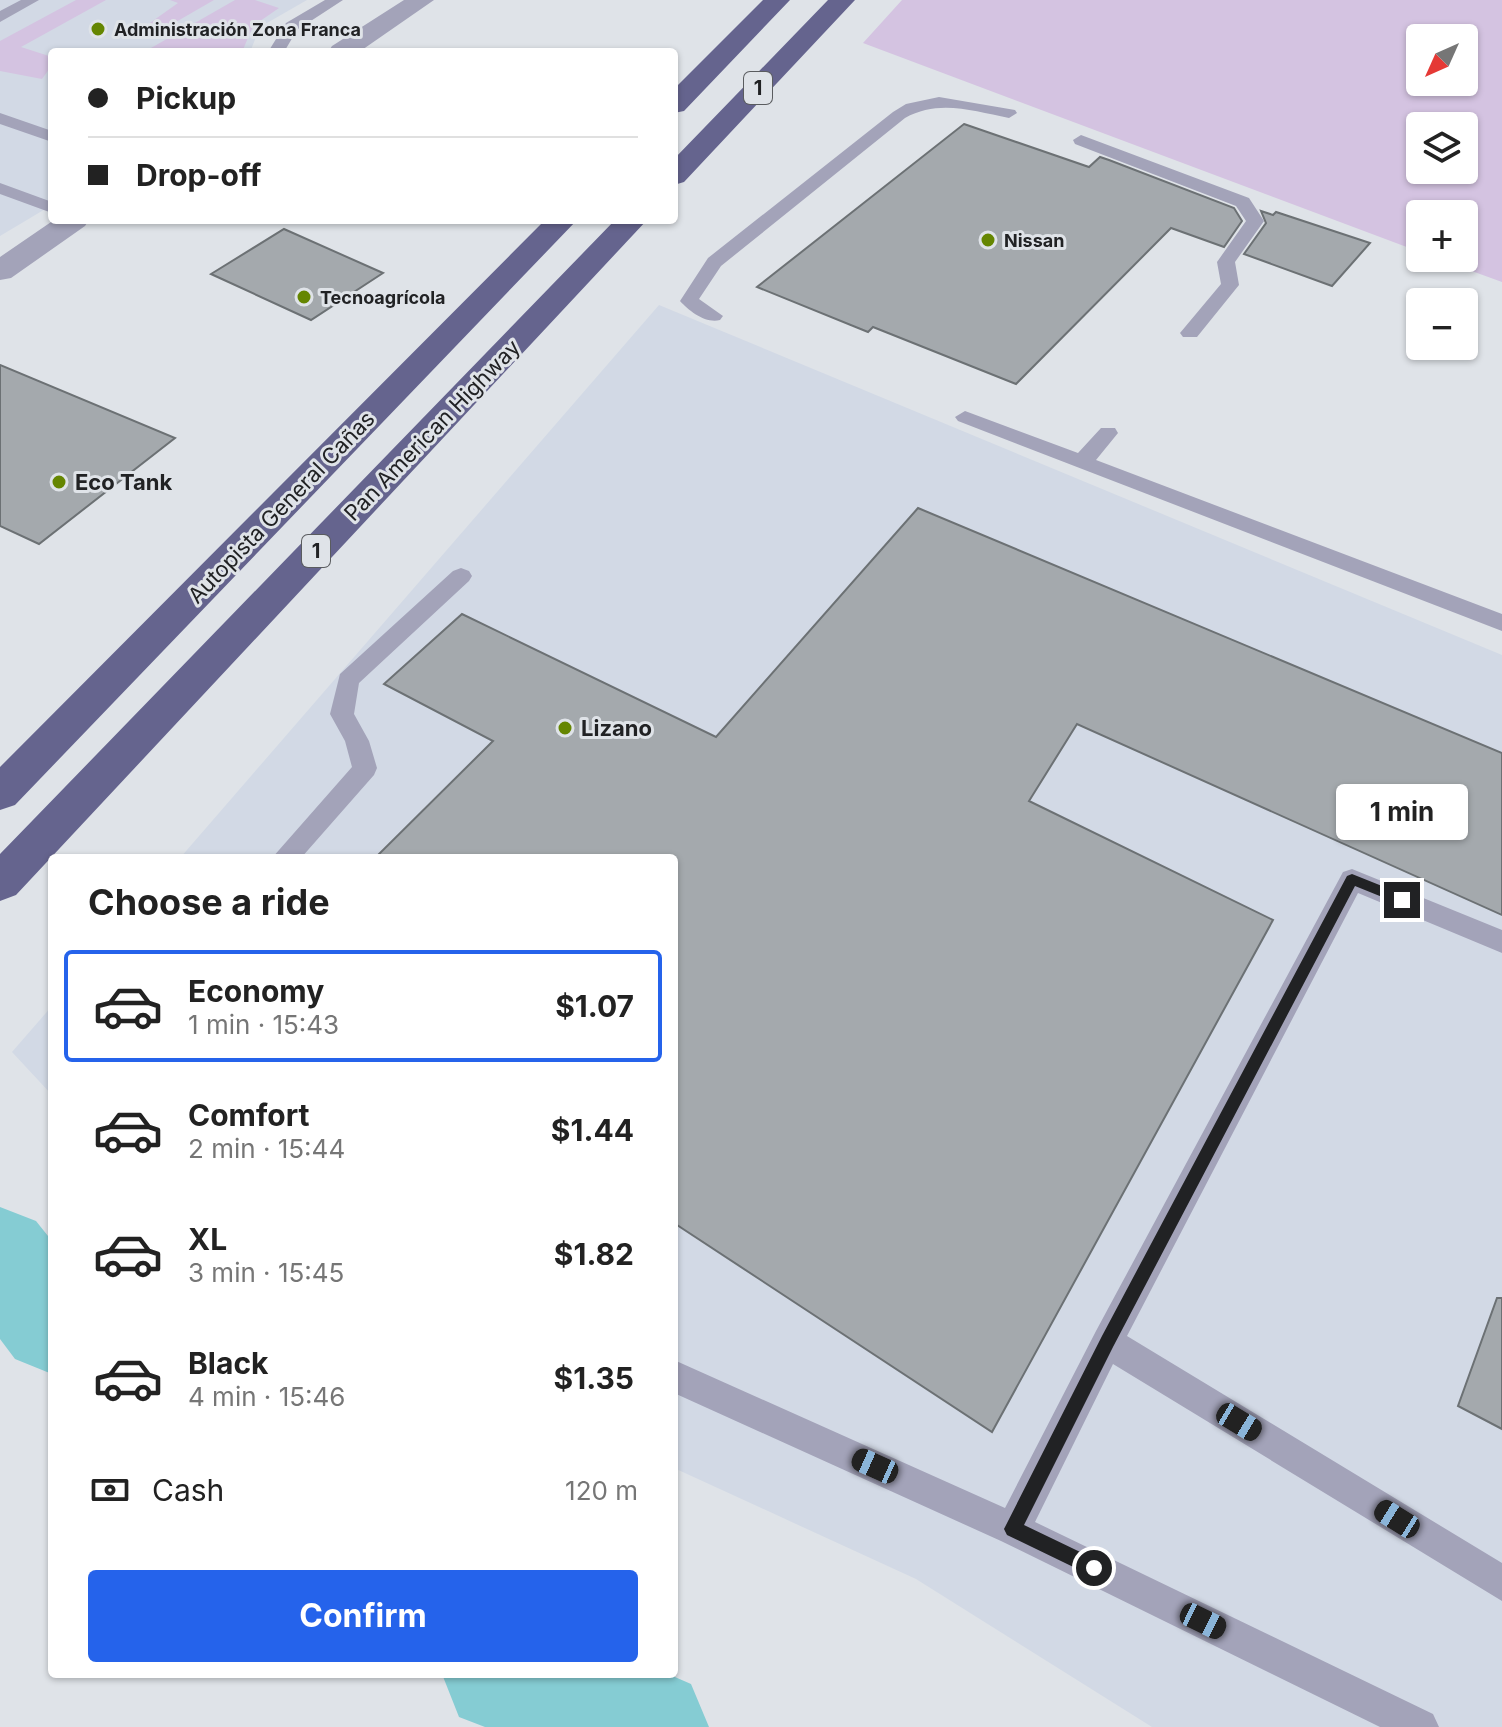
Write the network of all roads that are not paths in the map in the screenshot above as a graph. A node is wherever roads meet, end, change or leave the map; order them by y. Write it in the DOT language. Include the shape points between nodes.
graph roads {
  1 [pos="32,0"];
  2 [pos="336,0"];
  3 [pos="421,0"];
  4 [pos="777,0"];
  5 [pos="842,0"];
  6 [pos="0,17"];
  7 [pos="277,48"];
  8 [pos="347,48"];
  9 [pos="678,101"];
  10 [pos="1009,113"];
  11 [pos="0,118"];
  12 [pos="48,136"];
  13 [pos="1081,140"];
  14 [pos="678,172"];
  15 [pos="0,188"];
  16 [pos="48,206"];
  17 [pos="68,224"];
  18 [pos="558,224"];
  19 [pos="628,224"];
  20 [pos="0,271"];
  21 [pos="713,316"];
  22 [pos="1190,333"];
  23 [pos="965,417"];
  24 [pos="1108,433"];
  25 [pos="1082,462"];
  26 [pos="461,576"];
  27 [pos="1502,623"];
  28 [pos="0,794"];
  29 [pos="289,854"];
  30 [pos="0,883"];
  31 [pos="1502,942"];
  32 [pos="1107,1342"];
  33 [pos="678,1378"];
  34 [pos="1013,1529"];
  35 [pos="1502,1583"];
  36 [pos="1420,1727"];
  1 -- 6 [label="lane"];
  2 -- 7 [label="lane" via="287,28"];
  3 -- 8 [label="street"];
  4 -- 9 [label="highway, 1"];
  5 -- 14 [label="highway, 1"];
  10 -- 21 [label="lane" via="940,100 915,104 714,262 689,301"];
  11 -- 12 [label="lane"];
  13 -- 22 [label="lane" via="1243,202 1255,221 1226,262 1230,285"];
  15 -- 16 [label="lane"];
  17 -- 20 [label="street"];
  18 -- 28 [label="highway, Autopista General Cañas"];
  19 -- 30 [label="highway, Pan American Highway / 1"];
  23 -- 25 [label="lane"];
  24 -- 25 [label="lane"];
  25 -- 27 [label="lane"];
  26 -- 29 [label="lane" via="348,680 342,714 365,768"];
  31 -- 32 [label="lane" via="1352,879"];
  32 -- 34 [label="lane"];
  32 -- 35 [label="lane"];
  33 -- 34 [label="lane"];
  34 -- 36 [label="lane"];
}
